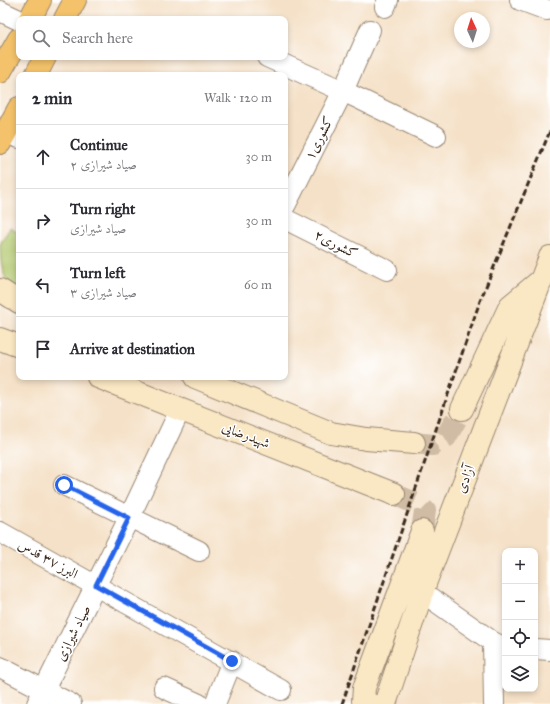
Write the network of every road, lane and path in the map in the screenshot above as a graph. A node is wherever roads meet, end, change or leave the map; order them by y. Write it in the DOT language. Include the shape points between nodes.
graph roads {
  1 [pos="40,0"];
  2 [pos="75,0"];
  3 [pos="520,0"];
  4 [pos="547,10"];
  5 [pos="0,12"];
  6 [pos="32,16"];
  7 [pos="67,16"];
  8 [pos="16,19"];
  9 [pos="370,30"];
  10 [pos="16,44"];
  11 [pos="44,60"];
  12 [pos="274,60"];
  13 [pos="1,68"];
  14 [pos="38,72"];
  15 [pos="343,91"];
  16 [pos="16,116"];
  17 [pos="436,136"];
  18 [pos="8,138"];
  19 [pos="288,195"];
  20 [pos="288,220"];
  21 [pos="550,257"];
  22 [pos="387,270"];
  23 [pos="541,280"];
  24 [pos="0,290"];
  25 [pos="16,300"];
  26 [pos="0,339"];
  27 [pos="16,345"];
  28 [pos="105,380"];
  29 [pos="202,380"];
  30 [pos="462,409"];
  31 [pos="180,410"];
  32 [pos="331,433"];
  33 [pos="414,443"];
  34 [pos="319,464"];
  35 [pos="64,485"];
  36 [pos="394,494"];
  37 [pos="129,518"];
  38 [pos="422,531"];
  39 [pos="0,532"];
  40 [pos="199,551"];
  41 [pos="96,585"];
  42 [pos="422,592"];
  43 [pos="499,645"];
  44 [pos="538,649"];
  45 [pos="550,650"];
  46 [pos="232,661"];
  47 [pos="0,667"];
  48 [pos="164,688"];
  49 [pos="281,690"];
  50 [pos="41,697"];
  51 [pos="71,704"];
  52 [pos="199,704"];
  53 [pos="214,704"];
  54 [pos="370,704"];
  55 [pos="385,704"];
  56 [pos="494,704"];
  1 -- 6 [label="main road"];
  2 -- 7 [label="main road"];
  3 -- 4 [label="street"];
  5 -- 8 [label="street"];
  9 -- 15 [label="street, کشوری۱"];
  10 -- 13 [label="main road"];
  11 -- 14 [label="main road"];
  12 -- 15 [label="street"];
  15 -- 17 [label="street"];
  15 -- 19 [label="street, کشوری۱"];
  16 -- 18 [label="main road"];
  20 -- 22 [label="street, کشوری۲"];
  21 -- 23 [label="main road, آزادی"];
  23 -- 30 [label="main road" via="510,306"];
  23 -- 42 [label="main road, آزادی"];
  24 -- 25 [label="main road"];
  26 -- 27 [label="main road"];
  28 -- 31 [label="main road, شهیدرضایی"];
  29 -- 32 [label="main road"];
  31 -- 34 [label="main road, شهیدرضایی"];
  31 -- 37 [label="street, صیاد شیرازی"];
  32 -- 33 [label="main road"];
  32 -- 34 [label="main road"];
  34 -- 36 [label="main road, شهیدرضایی"];
  35 -- 37 [label="street"];
  37 -- 40 [label="street"];
  37 -- 41 [label="street, صیاد شیرازی"];
  38 -- 54 [label="main road" via="364,688 363,701"];
  39 -- 41 [label="street, البرز ۳۷ قدس"];
  41 -- 46 [label="street, البرز ۳۷ قدس"];
  41 -- 50 [label="street, صیاد شیرازی"];
  42 -- 43 [label="street"];
  42 -- 55 [label="main road, آزادی"];
  43 -- 56 [label="street"];
  44 -- 45 [label="street"];
  46 -- 49 [label="street, البرز ۳۷ قدس"];
  46 -- 53 [label="street"];
  47 -- 50 [label="street"];
  48 -- 52 [label="street"];
  50 -- 51 [label="street"];
}
